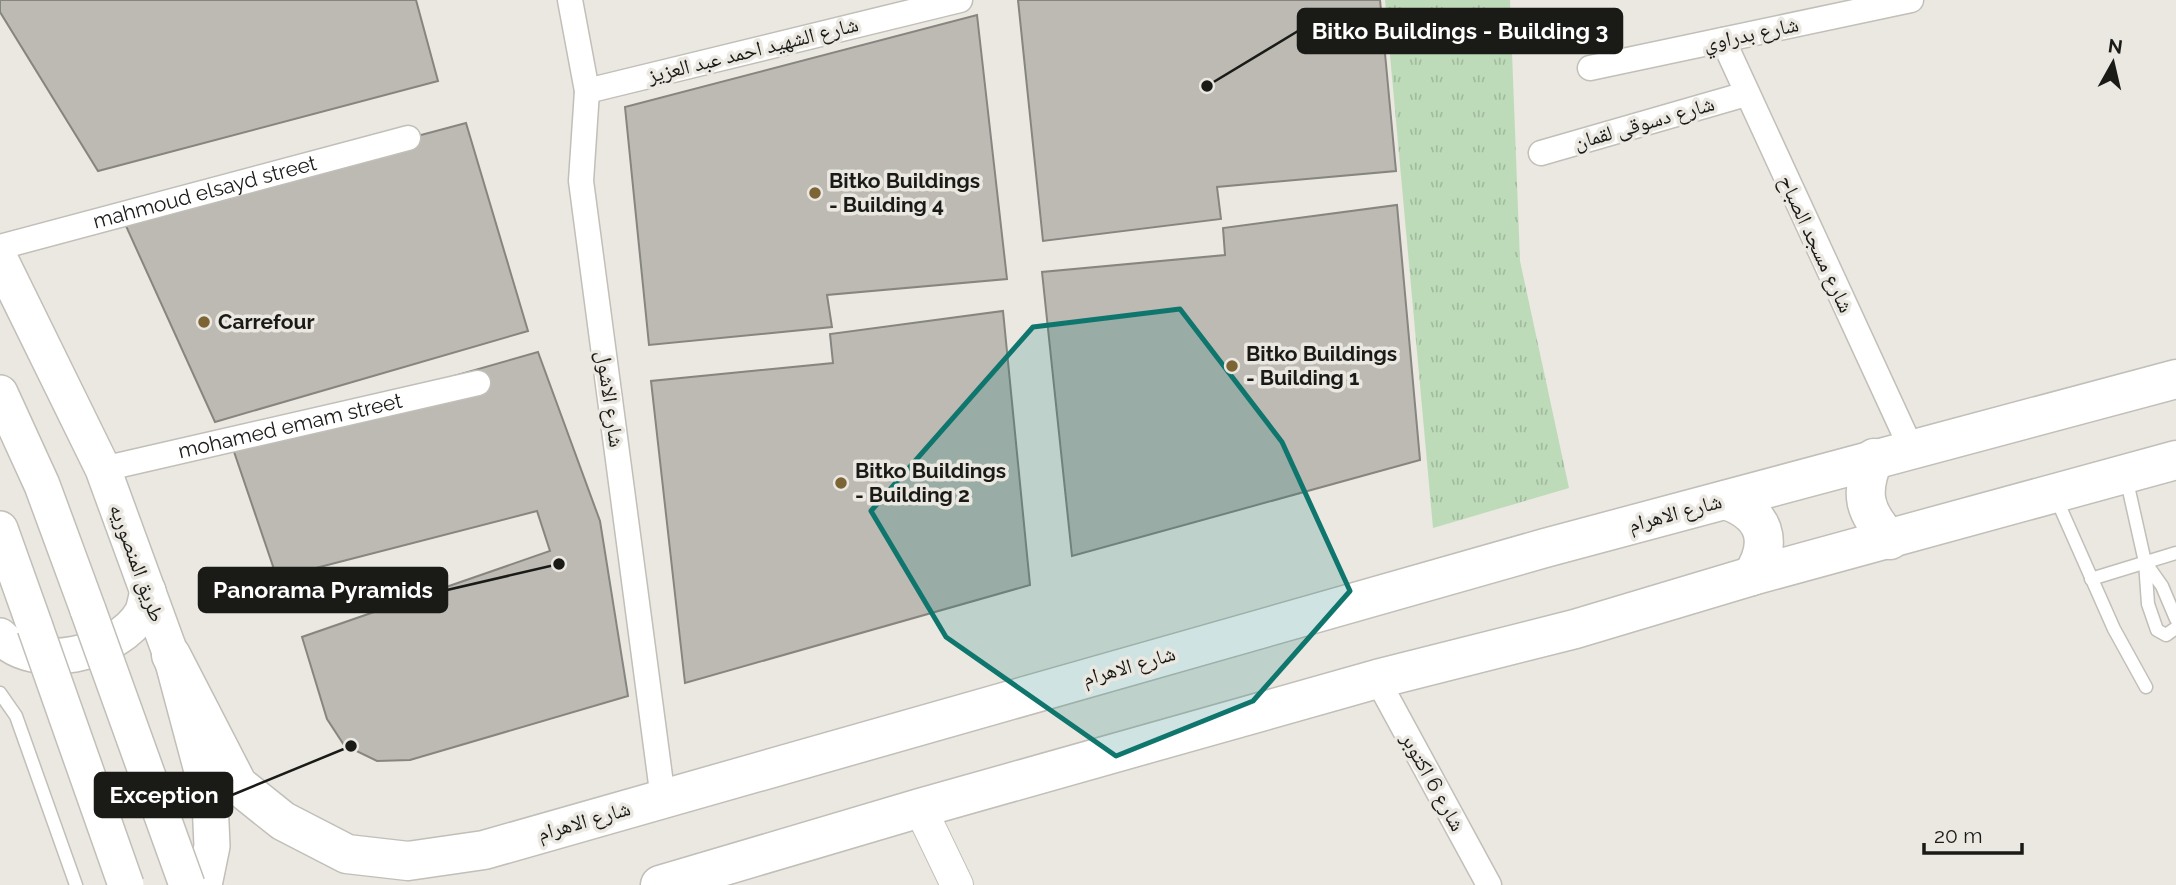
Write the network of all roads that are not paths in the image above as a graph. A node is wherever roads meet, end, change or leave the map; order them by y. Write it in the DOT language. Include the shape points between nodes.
graph roads {
  1 [pos="570,0"];
  2 [pos="960,0"];
  3 [pos="1911,0"];
  4 [pos="1723,40"];
  5 [pos="1590,68"];
  6 [pos="587,91"];
  7 [pos="1746,94"];
  8 [pos="408,138"];
  9 [pos="1541,153"];
  10 [pos="0,247"];
  11 [pos="0,258"];
  12 [pos="2176,379"];
  13 [pos="478,383"];
  14 [pos="0,393"];
  15 [pos="1910,448"];
  16 [pos="1874,458"];
  17 [pos="2176,460"];
  18 [pos="103,470"];
  19 [pos="2126,474"];
  20 [pos="2054,494"];
  21 [pos="1726,500"];
  22 [pos="0,529"];
  23 [pos="1890,540"];
  24 [pos="2176,553"];
  25 [pos="2145,562"];
  26 [pos="1752,576"];
  27 [pos="2091,579"];
  28 [pos="148,591"];
  29 [pos="2176,619"];
  30 [pos="2176,628"];
  31 [pos="0,636"];
  32 [pos="171,655"];
  33 [pos="1377,680"];
  34 [pos="2146,687"];
  35 [pos="0,693"];
  36 [pos="663,799"];
  37 [pos="920,808"];
  38 [pos="76,885"];
  39 [pos="127,885"];
  40 [pos="187,885"];
  41 [pos="204,885"];
  42 [pos="660,885"];
  43 [pos="957,885"];
  44 [pos="1489,885"];
  1 -- 6 [label="street, شارع الاشول"];
  2 -- 6 [label="street, شارع الشهيد احمد عبد العزيز"];
  3 -- 4 [label="street, شارع بدراوي"];
  4 -- 5 [label="street, شارع بدراوي"];
  4 -- 7 [label="street, شارع مسجد الصباح"];
  6 -- 36 [label="street, شارع الاشول" via="581,181"];
  7 -- 9 [label="street, شارع دسوقى لقمان"];
  7 -- 15 [label="street, شارع مسجد الصباح"];
  8 -- 10 [label="street, mahmoud elsayd street"];
  11 -- 18 [label="main road, طريق المنصوريه"];
  12 -- 15 [label="main road, شارع الاهرام"];
  13 -- 18 [label="street, mohamed emam street"];
  14 -- 40 [label="main road, bridge" via="42,485"];
  15 -- 16 [label="main road, شارع الاهرام"];
  16 -- 21 [label="main road, شارع الاهرام"];
  16 -- 23 [label="main road" via="1865,480 1865,502 1874,523"];
  17 -- 19 [label="main road"];
  18 -- 28 [label="main road, طريق المنصوريه"];
  19 -- 20 [label="main road"];
  19 -- 25 [label="lane"];
  20 -- 23 [label="main road"];
  20 -- 27 [label="lane"];
  21 -- 26 [label="main road" via="1744,507 1758,521 1765,540 1763,560"];
  21 -- 36 [label="main road, شارع الاهرام"];
  22 -- 39 [label="main road, bridge"];
  23 -- 26 [label="main road"];
  24 -- 25 [label="lane"];
  25 -- 27 [label="lane"];
  25 -- 29 [label="lane"];
  25 -- 30 [label="lane" via="2148,604 2157,630 2166,635"];
  26 -- 33 [label="main road" via="1575,629"];
  27 -- 34 [label="lane"];
  28 -- 31 [label="main road" via="142,612 130,627 98,648 59,656 39,654"];
  28 -- 32 [label="main road, طريق المنصوريه"];
  32 -- 36 [label="main road, شارع الاهرام" via="238,785 283,821 347,854 408,861 484,850"];
  32 -- 41 [label="main road, طريق المنصوريه" via="210,801 212,846"];
  33 -- 37 [label="main road"];
  33 -- 44 [label="street, شارع 6 اكتوبر"];
  35 -- 38 [label="lane" via="16,716"];
  37 -- 42 [label="main road"];
  37 -- 43 [label="street"];
}
